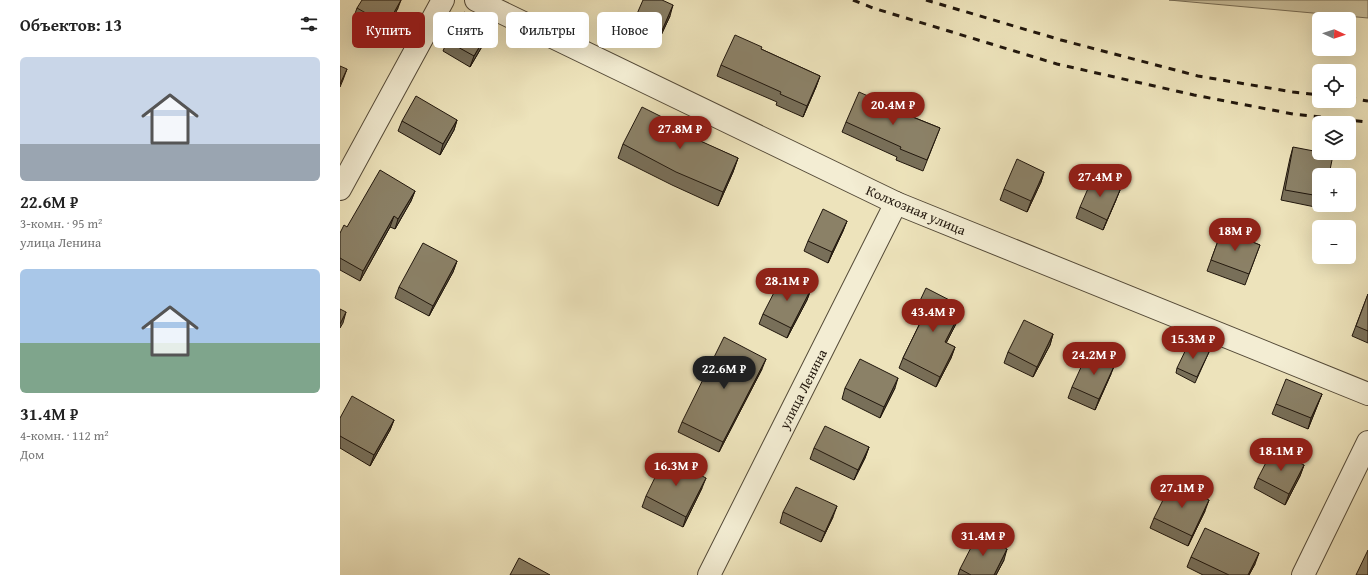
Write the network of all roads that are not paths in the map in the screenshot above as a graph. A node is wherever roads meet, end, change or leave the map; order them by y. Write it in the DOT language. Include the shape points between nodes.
graph roads {
  1 [pos="442,0"];
  2 [pos="476,0"];
  3 [pos="340,189"];
  4 [pos="896,203"];
  5 [pos="1368,394"];
  6 [pos="1368,442"];
  7 [pos="709,575"];
  8 [pos="1303,575"];
  1 -- 3 [label="street"];
  2 -- 4 [label="street, Колхозная улица"];
  4 -- 5 [label="street, Колхозная улица"];
  4 -- 7 [label="street, улица Ленина"];
  6 -- 8 [label="street"];
}
